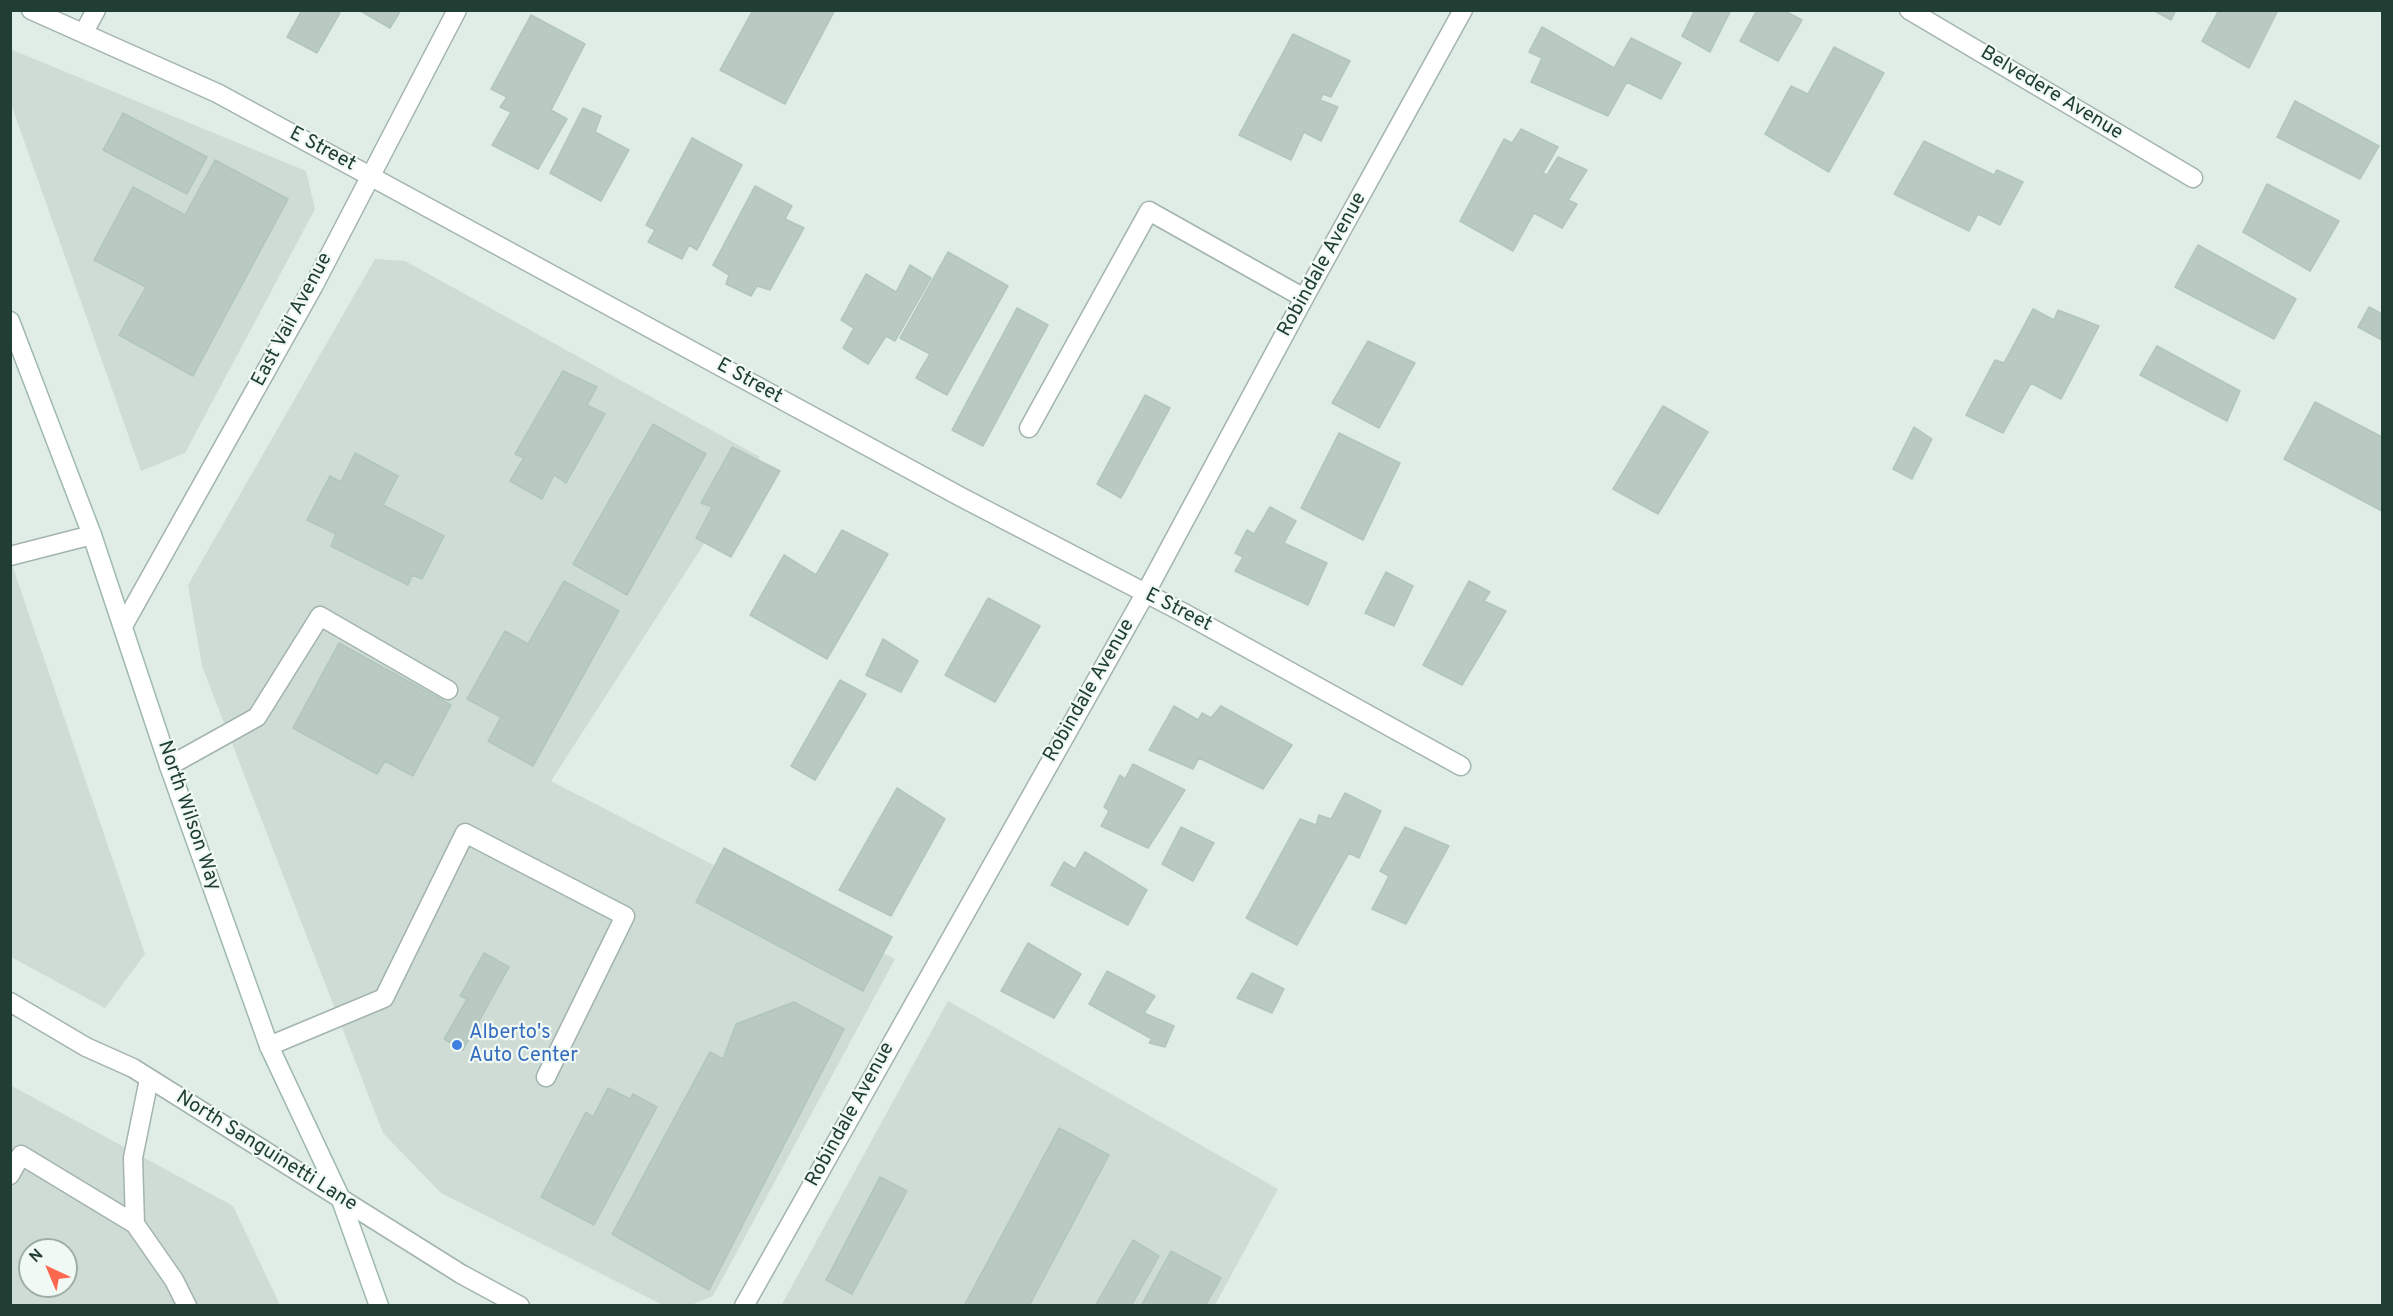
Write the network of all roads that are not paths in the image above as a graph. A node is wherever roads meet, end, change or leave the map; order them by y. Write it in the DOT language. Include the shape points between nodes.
graph roads {
  1 [pos="31,10"];
  2 [pos="96,10"];
  3 [pos="457,10"];
  4 [pos="1463,10"];
  5 [pos="1909,10"];
  6 [pos="84,32"];
  7 [pos="369,175"];
  8 [pos="2193,178"];
  9 [pos="1304,298"];
  10 [pos="10,321"];
  11 [pos="1029,428"];
  12 [pos="92,535"];
  13 [pos="10,556"];
  14 [pos="1145,594"];
  15 [pos="123,626"];
  16 [pos="448,690"];
  17 [pos="1461,765"];
  18 [pos="169,766"];
  19 [pos="10,1002"];
  20 [pos="269,1046"];
  21 [pos="546,1077"];
  22 [pos="149,1079"];
  23 [pos="10,1175"];
  24 [pos="340,1197"];
  25 [pos="135,1224"];
  26 [pos="187,1305"];
  27 [pos="379,1305"];
  28 [pos="520,1305"];
  29 [pos="744,1305"];
  1 -- 6 [label="street, E Street"];
  2 -- 6 [label="street"];
  3 -- 7 [label="street, East Vail Avenue"];
  4 -- 9 [label="street, Robindale Avenue"];
  5 -- 8 [label="street, Belvedere Avenue"];
  6 -- 7 [label="street, E Street" via="217,93"];
  7 -- 14 [label="street, E Street"];
  7 -- 15 [label="street, East Vail Avenue" via="314,285"];
  9 -- 11 [label="street" via="1149,210"];
  9 -- 14 [label="street, Robindale Avenue"];
  10 -- 12 [label="street, North Wilson Way"];
  12 -- 13 [label="street"];
  12 -- 15 [label="street, North Wilson Way"];
  14 -- 17 [label="street, E Street"];
  14 -- 29 [label="street, Robindale Avenue"];
  15 -- 18 [label="street, North Wilson Way"];
  16 -- 18 [label="street" via="320,616 257,717"];
  18 -- 20 [label="street, North Wilson Way"];
  19 -- 22 [label="street, North Sanguinetti Lane"];
  20 -- 21 [label="street" via="384,998 465,833 625,916"];
  20 -- 24 [label="street, North Wilson Way"];
  22 -- 24 [label="street, North Sanguinetti Lane"];
  22 -- 25 [label="street" via="133,1158"];
  23 -- 25 [label="street" via="21,1155"];
  24 -- 27 [label="street, North Wilson Way"];
  24 -- 28 [label="street, North Sanguinetti Lane" via="461,1274"];
  25 -- 26 [label="street"];
}
